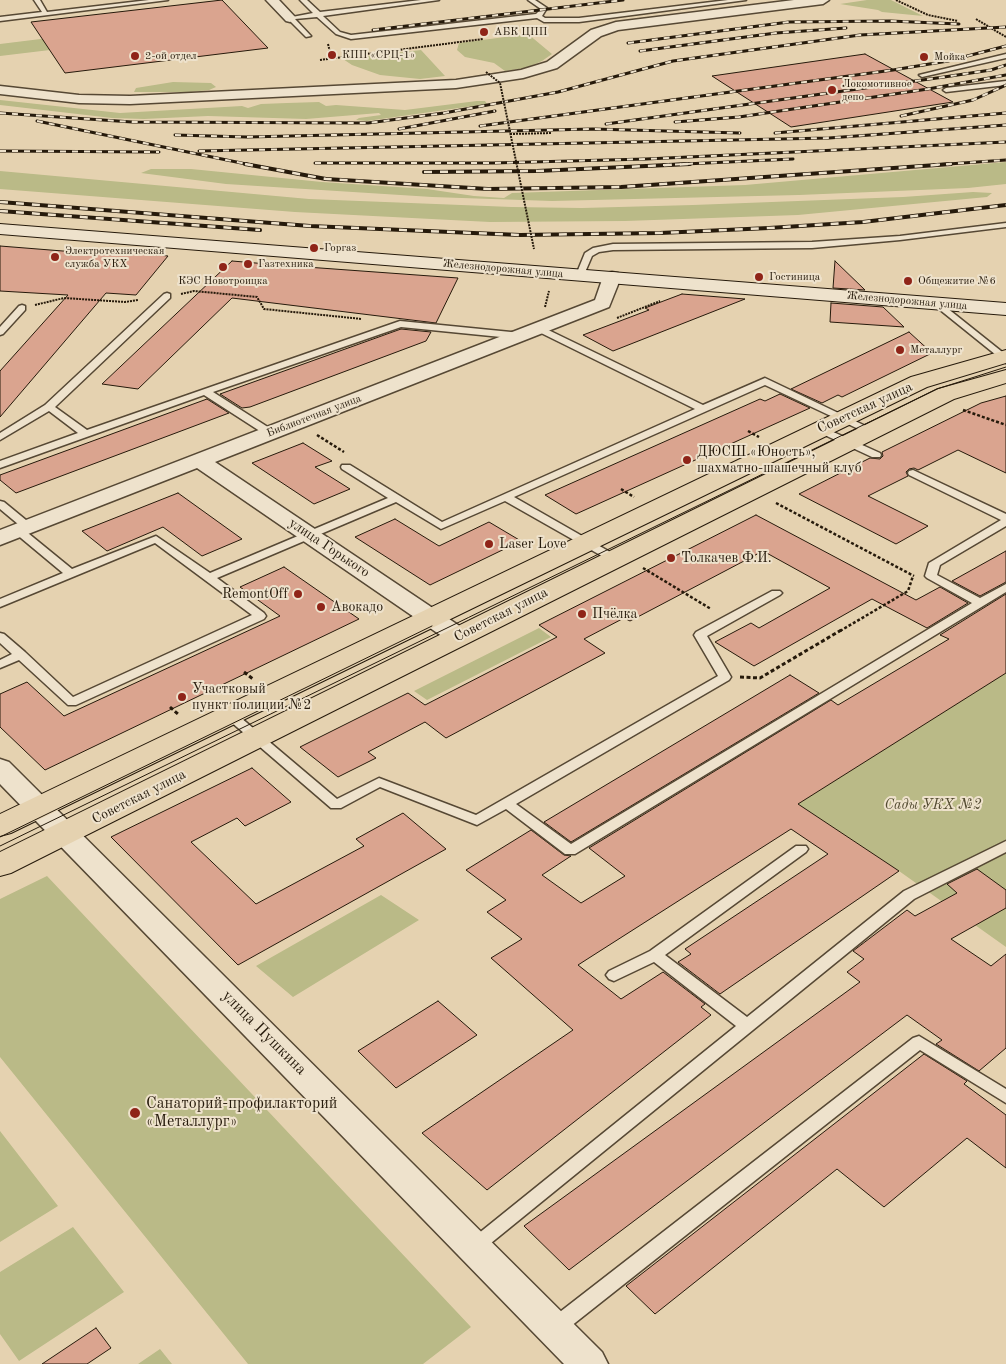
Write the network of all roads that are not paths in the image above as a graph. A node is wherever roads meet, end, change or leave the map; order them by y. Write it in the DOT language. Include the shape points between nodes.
graph roads {
  1 [pos="37,0"];
  2 [pos="165,0"];
  3 [pos="272,0"];
  4 [pos="302,0"];
  5 [pos="436,0"];
  6 [pos="532,0"];
  7 [pos="743,0"];
  8 [pos="823,0"];
  9 [pos="45,13"];
  10 [pos="316,14"];
  11 [pos="538,16"];
  12 [pos="290,18"];
  13 [pos="0,19"];
  14 [pos="308,36"];
  15 [pos="1006,56"];
  16 [pos="922,75"];
  17 [pos="1006,83"];
  18 [pos="0,90"];
  19 [pos="946,90"];
  20 [pos="1006,225"];
  21 [pos="0,229"];
  22 [pos="580,275"];
  23 [pos="612,278"];
  24 [pos="167,296"];
  25 [pos="937,303"];
  26 [pos="22,308"];
  27 [pos="1006,309"];
  28 [pos="540,329"];
  29 [pos="0,332"];
  30 [pos="521,336"];
  31 [pos="1005,362"];
  32 [pos="205,391"];
  33 [pos="49,407"];
  34 [pos="704,409"];
  35 [pos="270,433"];
  36 [pos="86,434"];
  37 [pos="0,437"];
  38 [pos="859,437"];
  39 [pos="200,461"];
  40 [pos="0,465"];
  41 [pos="346,467"];
  42 [pos="913,473"];
  43 [pos="505,497"];
  44 [pos="397,498"];
  45 [pos="0,504"];
  46 [pos="1006,520"];
  47 [pos="23,529"];
  48 [pos="310,535"];
  49 [pos="0,538"];
  50 [pos="586,543"];
  51 [pos="613,558"];
  52 [pos="71,574"];
  53 [pos="208,578"];
  54 [pos="1006,588"];
  55 [pos="776,592"];
  56 [pos="0,603"];
  57 [pos="980,603"];
  58 [pos="431,618"];
  59 [pos="458,636"];
  60 [pos="0,637"];
  61 [pos="21,655"];
  62 [pos="0,664"];
  63 [pos="229,716"];
  64 [pos="256,738"];
  65 [pos="0,768"];
  66 [pos="506,803"];
  67 [pos="40,807"];
  68 [pos="0,826"];
  69 [pos="66,833"];
  70 [pos="1006,846"];
  71 [pos="801,849"];
  72 [pos="0,865"];
  73 [pos="655,955"];
  74 [pos="614,974"];
  75 [pos="747,1026"];
  76 [pos="1006,1097"];
  77 [pos="474,1247"];
  78 [pos="554,1328"];
  79 [pos="589,1364"];
  1 -- 9 [label="lane"];
  2 -- 9 [label="lane"];
  3 -- 12 [label="street"];
  4 -- 10 [label="lane"];
  5 -- 10 [label="lane"];
  6 -- 11 [label="lane" via="545,9"];
  7 -- 11 [label="lane" via="579,20 544,20"];
  8 -- 18 [label="street" via="616,26 596,33 582,44 576,59 564,70 537,80 463,90 351,89 130,100 79,99"];
  9 -- 13 [label="lane"];
  10 -- 11 [label="lane" via="338,33 351,37"];
  10 -- 12 [label="lane"];
  12 -- 14 [label="lane"];
  15 -- 16 [label="lane"];
  17 -- 19 [label="lane"];
  20 -- 22 [label="lane" via="812,245 613,247 588,255"];
  21 -- 22 [label="main road, Железнодорожная улица"];
  22 -- 23 [label="main road, Железнодорожная улица"];
  23 -- 25 [label="main road, Железнодорожная улица"];
  23 -- 28 [label="street, Библиотечная улица" via="603,303"];
  24 -- 33 [label="lane"];
  25 -- 27 [label="main road, Железнодорожная улица"];
  25 -- 31 [label="lane"];
  26 -- 29 [label="lane"];
  28 -- 30 [label="street, Библиотечная улица"];
  28 -- 34 [label="lane"];
  30 -- 32 [label="lane" via="400,324"];
  30 -- 35 [label="street, Библиотечная улица"];
  31 -- 38 [label="main road, Советская улица"];
  32 -- 35 [label="lane"];
  32 -- 36 [label="lane"];
  33 -- 36 [label="lane"];
  33 -- 37 [label="lane"];
  34 -- 38 [label="lane" via="765,381"];
  34 -- 43 [label="lane"];
  35 -- 39 [label="street, Библиотечная улица"];
  36 -- 40 [label="lane"];
  38 -- 50 [label="main road, Советская улица" via="820,429"];
  38 -- 51 [label="main road, Советская улица"];
  39 -- 47 [label="street, Библиотечная улица"];
  39 -- 48 [label="street, улица Горького"];
  41 -- 44 [label="lane"];
  42 -- 46 [label="lane"];
  43 -- 44 [label="lane" via="441,526"];
  43 -- 50 [label="lane"];
  44 -- 48 [label="lane"];
  45 -- 47 [label="lane"];
  46 -- 57 [label="lane" via="936,563 931,576"];
  47 -- 49 [label="street, Библиотечная улица"];
  47 -- 52 [label="lane"];
  48 -- 53 [label="lane"];
  48 -- 58 [label="street, улица Горького"];
  50 -- 51 [label="lane"];
  50 -- 58 [label="main road, Советская улица"];
  51 -- 59 [label="main road, Советская улица"];
  52 -- 53 [label="lane" via="156,539"];
  52 -- 56 [label="lane"];
  53 -- 61 [label="lane" via="260,616 72,702"];
  54 -- 57 [label="lane"];
  55 -- 66 [label="lane" via="700,635 725,677"];
  57 -- 66 [label="lane" via="570,851"];
  58 -- 59 [label="street, улица Горького"];
  58 -- 63 [label="main road, Советская улица"];
  59 -- 64 [label="main road, Советская улица"];
  60 -- 61 [label="lane"];
  61 -- 62 [label="lane"];
  63 -- 64 [label="lane"];
  63 -- 67 [label="main road, Советская улица"];
  64 -- 66 [label="lane" via="336,805 379,782 477,820"];
  64 -- 69 [label="main road, Советская улица"];
  65 -- 67 [label="street, улица Пушкина"];
  67 -- 68 [label="main road, Советская улица"];
  67 -- 69 [label="street, улица Пушкина"];
  69 -- 72 [label="main road, Советская улица"];
  69 -- 77 [label="street, улица Пушкина"];
  70 -- 75 [label="lane" via="910,895"];
  71 -- 73 [label="lane"];
  73 -- 74 [label="lane"];
  73 -- 75 [label="lane"];
  75 -- 77 [label="lane"];
  76 -- 78 [label="lane" via="919,1042"];
  77 -- 78 [label="street, улица Пушкина"];
  78 -- 79 [label="street, улица Пушкина"];
}
